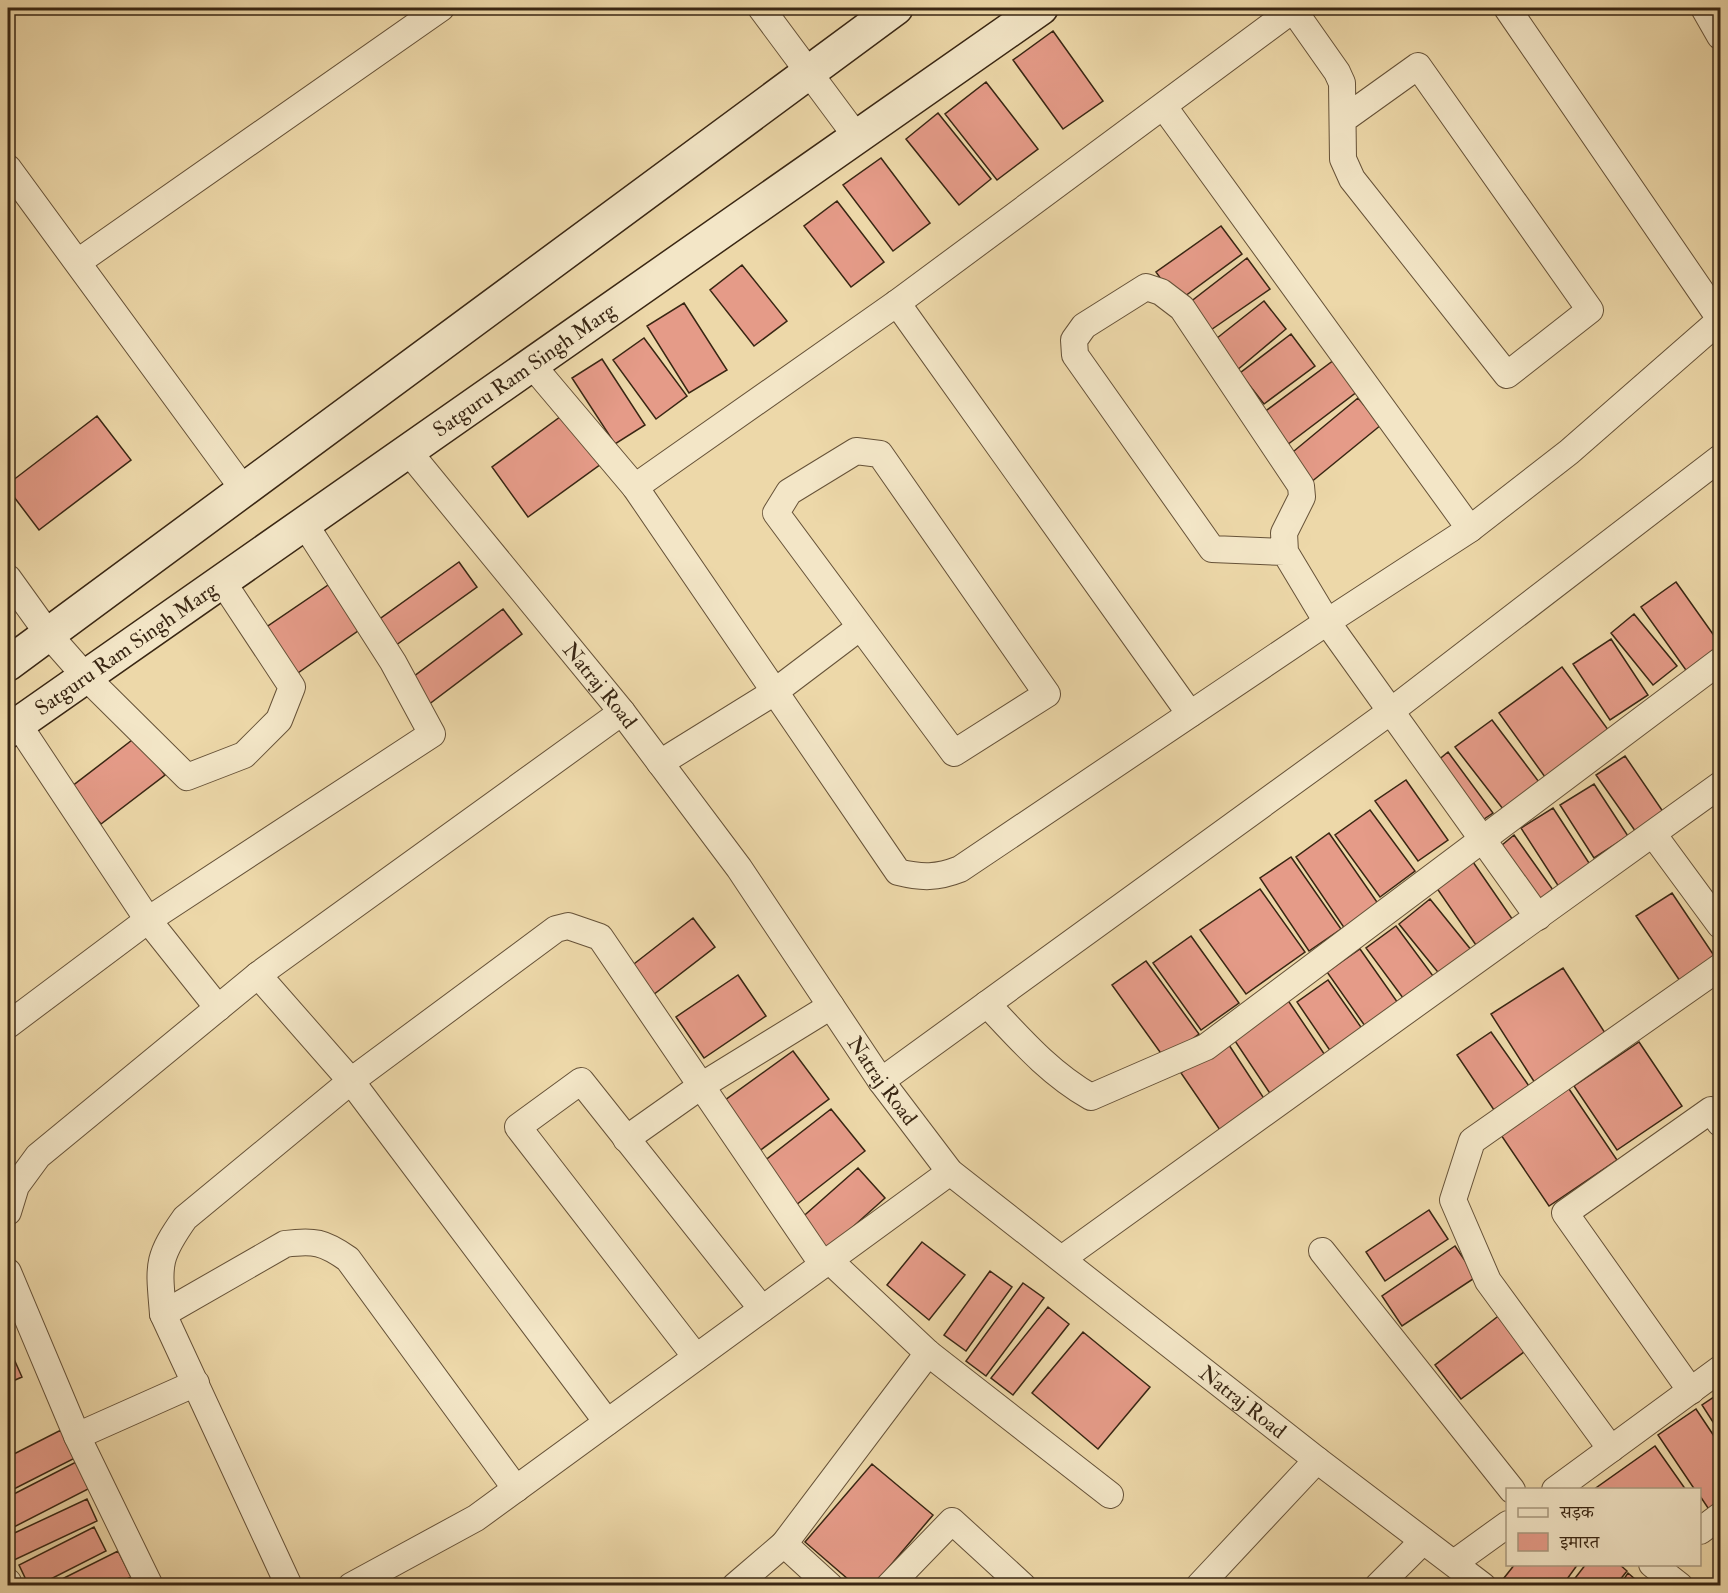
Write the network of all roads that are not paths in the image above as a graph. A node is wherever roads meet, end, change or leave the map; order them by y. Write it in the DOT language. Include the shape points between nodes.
graph roads {
  1 [pos="441,8"];
  2 [pos="760,8"];
  3 [pos="896,8"];
  4 [pos="1041,8"];
  5 [pos="1293,8"];
  6 [pos="1507,8"];
  7 [pos="1704,8"];
  8 [pos="1720,36"];
  9 [pos="807,72"];
  10 [pos="1164,107"];
  11 [pos="1344,119"];
  12 [pos="856,136"];
  13 [pos="8,168"];
  14 [pos="78,262"];
  15 [pos="897,303"];
  16 [pos="1720,319"];
  17 [pos="532,365"];
  18 [pos="408,451"];
  19 [pos="1720,458"];
  20 [pos="634,487"];
  21 [pos="244,490"];
  22 [pos="304,523"];
  23 [pos="1470,529"];
  24 [pos="1285,552"];
  25 [pos="8,578"];
  26 [pos="222,581"];
  27 [pos="1327,622"];
  28 [pos="859,628"];
  29 [pos="49,635"];
  30 [pos="1720,662"];
  31 [pos="8,664"];
  32 [pos="86,677"];
  33 [pos="773,693"];
  34 [pos="1391,711"];
  35 [pos="622,712"];
  36 [pos="1190,714"];
  37 [pos="13,727"];
  38 [pos="660,763"];
  39 [pos="1720,785"];
  40 [pos="1653,834"];
  41 [pos="1483,839"];
  42 [pos="1538,916"];
  43 [pos="148,920"];
  44 [pos="1720,925"];
  45 [pos="1720,967"];
  46 [pos="258,975"];
  47 [pos="987,1004"];
  48 [pos="831,1006"];
  49 [pos="218,1008"];
  50 [pos="8,1025"];
  51 [pos="351,1081"];
  52 [pos="881,1081"];
  53 [pos="701,1086"];
  54 [pos="1720,1123"];
  55 [pos="627,1139"];
  56 [pos="950,1172"];
  57 [pos="8,1212"];
  58 [pos="1322,1251"];
  59 [pos="1063,1258"];
  60 [pos="826,1263"];
  61 [pos="8,1272"];
  62 [pos="762,1309"];
  63 [pos="164,1314"];
  64 [pos="928,1353"];
  65 [pos="696,1357"];
  66 [pos="1720,1369"];
  67 [pos="196,1383"];
  68 [pos="1690,1391"];
  69 [pos="607,1422"];
  70 [pos="77,1436"];
  71 [pos="1611,1449"];
  72 [pos="1317,1460"];
  73 [pos="1510,1488"];
  74 [pos="1558,1488"];
  75 [pos="516,1489"];
  76 [pos="1110,1495"];
  77 [pos="1720,1516"];
  78 [pos="1506,1525"];
  79 [pos="1701,1530"];
  80 [pos="1423,1541"];
  81 [pos="784,1544"];
  82 [pos="1454,1563"];
  83 [pos="1655,1566"];
  84 [pos="150,1586"];
  85 [pos="289,1586"];
  86 [pos="351,1586"];
  87 [pos="735,1586"];
  88 [pos="830,1586"];
  89 [pos="889,1586"];
  90 [pos="1023,1586"];
  91 [pos="1199,1586"];
  92 [pos="1378,1586"];
  93 [pos="1483,1586"];
  94 [pos="1680,1586"];
  1 -- 14 [label="street"];
  2 -- 9 [label="street"];
  3 -- 9 [label="main road"];
  4 -- 12 [label="main road, Satguru Ram Singh Marg"];
  5 -- 10 [label="street"];
  5 -- 11 [label="street" via="1337,72 1344,95"];
  6 -- 16 [label="street"];
  7 -- 8 [label="street"];
  9 -- 12 [label="street"];
  9 -- 21 [label="main road"];
  10 -- 15 [label="street"];
  10 -- 23 [label="street"];
  11 -- 11 [label="street" via="1418,66 1590,310 1508,375 1352,179 1343,159"];
  12 -- 17 [label="main road, Satguru Ram Singh Marg"];
  13 -- 14 [label="street"];
  14 -- 21 [label="street"];
  15 -- 20 [label="street"];
  15 -- 36 [label="street"];
  16 -- 23 [label="street" via="1569,452"];
  17 -- 18 [label="main road, Satguru Ram Singh Marg"];
  17 -- 20 [label="street"];
  18 -- 22 [label="main road, Satguru Ram Singh Marg"];
  18 -- 35 [label="street, Natraj Road"];
  19 -- 34 [label="street"];
  20 -- 33 [label="street"];
  21 -- 29 [label="main road"];
  22 -- 26 [label="main road, Satguru Ram Singh Marg"];
  22 -- 43 [label="street" via="393,662 432,734"];
  23 -- 27 [label="street"];
  24 -- 24 [label="street" via="1212,549 1075,355 1074,340 1084,327 1146,287 1161,292 1182,308 1301,486 1302,497 1284,533"];
  24 -- 27 [label="street"];
  25 -- 29 [label="street"];
  26 -- 32 [label="main road, Satguru Ram Singh Marg"];
  26 -- 32 [label="street" via="292,687 279,720 244,755 187,777"];
  27 -- 34 [label="street"];
  27 -- 36 [label="street"];
  28 -- 28 [label="street" via="954,753 1047,694 880,454 856,451 789,492 776,513"];
  28 -- 33 [label="street"];
  29 -- 31 [label="main road"];
  29 -- 32 [label="street"];
  30 -- 41 [label="street"];
  32 -- 37 [label="main road, Satguru Ram Singh Marg"];
  33 -- 36 [label="street" via="898,872 921,878 940,877 960,868"];
  33 -- 38 [label="street"];
  34 -- 41 [label="street"];
  34 -- 47 [label="street"];
  35 -- 38 [label="street, Natraj Road"];
  35 -- 46 [label="street"];
  37 -- 43 [label="street"];
  38 -- 48 [label="street, Natraj Road" via="739,868"];
  39 -- 40 [label="street"];
  40 -- 42 [label="street"];
  40 -- 44 [label="street"];
  41 -- 42 [label="street"];
  41 -- 47 [label="street" via="1206,1047 1091,1097 1042,1062"];
  42 -- 59 [label="street"];
  43 -- 49 [label="street"];
  43 -- 50 [label="street"];
  45 -- 71 [label="street" via="1472,1142 1453,1200 1488,1281"];
  46 -- 49 [label="street"];
  46 -- 51 [label="street"];
  47 -- 52 [label="street"];
  48 -- 52 [label="street, Natraj Road"];
  48 -- 53 [label="street"];
  49 -- 57 [label="street" via="38,1156 16,1186"];
  51 -- 53 [label="street" via="556,929 568,926 600,937"];
  51 -- 63 [label="street" via="185,1218 165,1246 159,1270"];
  51 -- 69 [label="street"];
  52 -- 56 [label="street, Natraj Road"];
  53 -- 55 [label="street"];
  53 -- 60 [label="street"];
  54 -- 68 [label="street" via="1711,1110 1565,1213"];
  55 -- 62 [label="street"];
  55 -- 65 [label="street" via="581,1081 518,1127"];
  56 -- 59 [label="street, Natraj Road"];
  56 -- 60 [label="street"];
  58 -- 73 [label="street"];
  59 -- 72 [label="street, Natraj Road"];
  60 -- 62 [label="street"];
  60 -- 64 [label="street"];
  61 -- 70 [label="street"];
  62 -- 65 [label="street"];
  63 -- 67 [label="street"];
  63 -- 75 [label="street" via="285,1244 305,1241 328,1245 348,1259"];
  64 -- 76 [label="street"];
  64 -- 81 [label="street"];
  65 -- 69 [label="street"];
  66 -- 68 [label="street"];
  67 -- 70 [label="street"];
  67 -- 85 [label="street"];
  68 -- 71 [label="street"];
  69 -- 75 [label="street"];
  70 -- 84 [label="street"];
  71 -- 74 [label="street"];
  72 -- 80 [label="street, Natraj Road"];
  72 -- 91 [label="street"];
  75 -- 86 [label="street" via="476,1518"];
  77 -- 79 [label="street"];
  78 -- 82 [label="street"];
  80 -- 82 [label="street, Natraj Road"];
  80 -- 92 [label="street"];
  81 -- 87 [label="street"];
  81 -- 88 [label="street"];
  82 -- 93 [label="street, Natraj Road"];
  83 -- 94 [label="street"];
  89 -- 90 [label="street" via="952,1521"];
}
